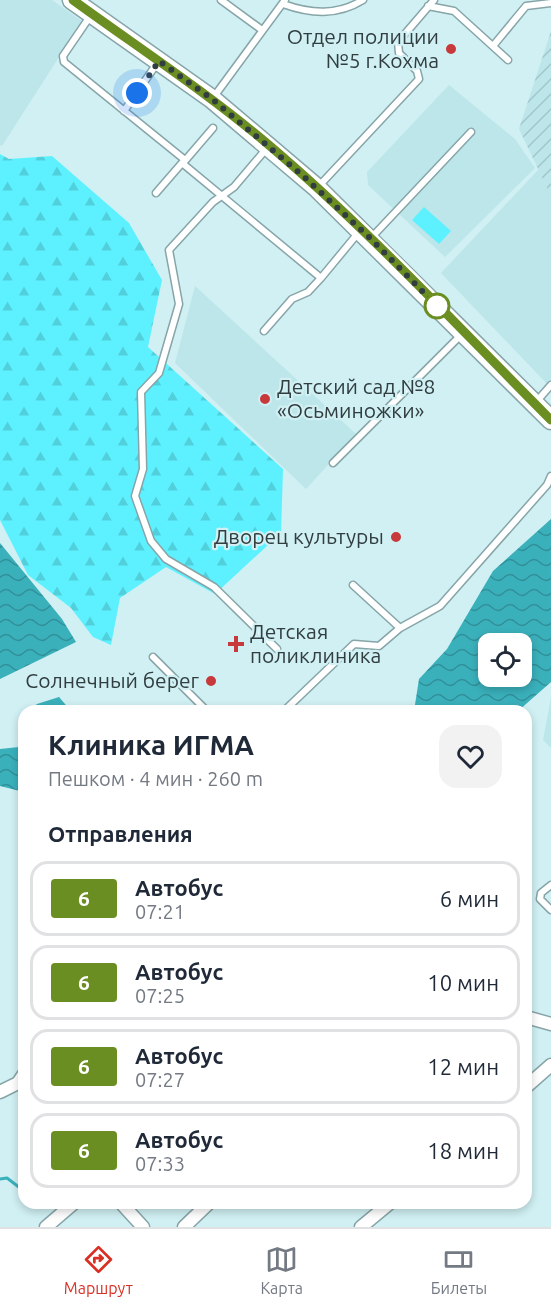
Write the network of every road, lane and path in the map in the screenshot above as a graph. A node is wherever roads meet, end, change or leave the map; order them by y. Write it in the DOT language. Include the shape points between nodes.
graph roads {
  1 [pos="72,0"];
  2 [pos="221,0"];
  3 [pos="363,0"];
  4 [pos="434,0"];
  5 [pos="284,2"];
  6 [pos="551,3"];
  7 [pos="428,6"];
  8 [pos="92,14"];
  9 [pos="262,30"];
  10 [pos="493,46"];
  11 [pos="508,60"];
  12 [pos="159,61"];
  13 [pos="212,99"];
  14 [pos="124,111"];
  15 [pos="213,128"];
  16 [pos="471,132"];
  17 [pos="269,146"];
  18 [pos="184,162"];
  19 [pos="317,188"];
  20 [pos="156,193"];
  21 [pos="222,196"];
  22 [pos="366,234"];
  23 [pos="321,278"];
  24 [pos="264,331"];
  25 [pos="464,333"];
  26 [pos="551,385"];
  27 [pos="534,404"];
  28 [pos="551,420"];
  29 [pos="333,463"];
  30 [pos="551,476"];
  31 [pos="353,585"];
  32 [pos="400,628"];
  33 [pos="277,649"];
  34 [pos="153,657"];
  35 [pos="201,705"];
  36 [pos="290,705"];
  37 [pos="551,885"];
  38 [pos="551,910"];
  39 [pos="532,1019"];
  40 [pos="551,1024"];
  41 [pos="551,1065"];
  42 [pos="532,1082"];
  43 [pos="18,1083"];
  44 [pos="0,1092"];
  45 [pos="67,1209"];
  46 [pos="126,1209"];
  47 [pos="203,1209"];
  48 [pos="383,1209"];
  49 [pos="46,1227"];
  50 [pos="143,1227"];
  51 [pos="184,1227"];
  52 [pos="361,1227"];
  1 -- 8 [label="main road"];
  2 -- 9 [label="lane"];
  3 -- 5 [label="lane" via="349,8 322,13 304,11"];
  4 -- 7 [label="lane"];
  5 -- 9 [label="lane"];
  6 -- 10 [label="lane" via="526,6"];
  7 -- 10 [label="lane" via="454,11"];
  7 -- 19 [label="lane" via="398,42 399,53 417,71 419,79"];
  8 -- 12 [label="main road"];
  8 -- 14 [label="lane" via="63,56 64,62"];
  9 -- 13 [label="lane"];
  10 -- 11 [label="lane"];
  12 -- 13 [label="main road"];
  12 -- 14 [label="lane"];
  13 -- 17 [label="main road"];
  14 -- 18 [label="lane"];
  15 -- 18 [label="lane"];
  16 -- 22 [label="lane"];
  17 -- 19 [label="main road"];
  17 -- 21 [label="lane"];
  18 -- 20 [label="lane"];
  18 -- 21 [label="lane"];
  19 -- 22 [label="main road"];
  21 -- 23 [label="lane"];
  21 -- 33 [label="lane" via="169,250 179,304 159,373 141,392 143,469 135,496 150,541 166,559 214,587"];
  22 -- 23 [label="lane"];
  22 -- 25 [label="main road"];
  23 -- 24 [label="lane" via="308,292 292,299"];
  25 -- 27 [label="main road"];
  25 -- 29 [label="lane"];
  26 -- 27 [label="lane"];
  27 -- 28 [label="main road"];
  30 -- 32 [label="lane" via="440,606"];
  31 -- 32 [label="lane"];
  32 -- 36 [label="lane" via="379,646 354,644"];
  34 -- 35 [label="lane"];
  37 -- 38 [label="lane" via="540,899"];
  39 -- 40 [label="street"];
  41 -- 42 [label="street"];
  43 -- 44 [label="street"];
  45 -- 49 [label="street"];
  46 -- 50 [label="street"];
  47 -- 51 [label="street"];
  48 -- 52 [label="street"];
}
